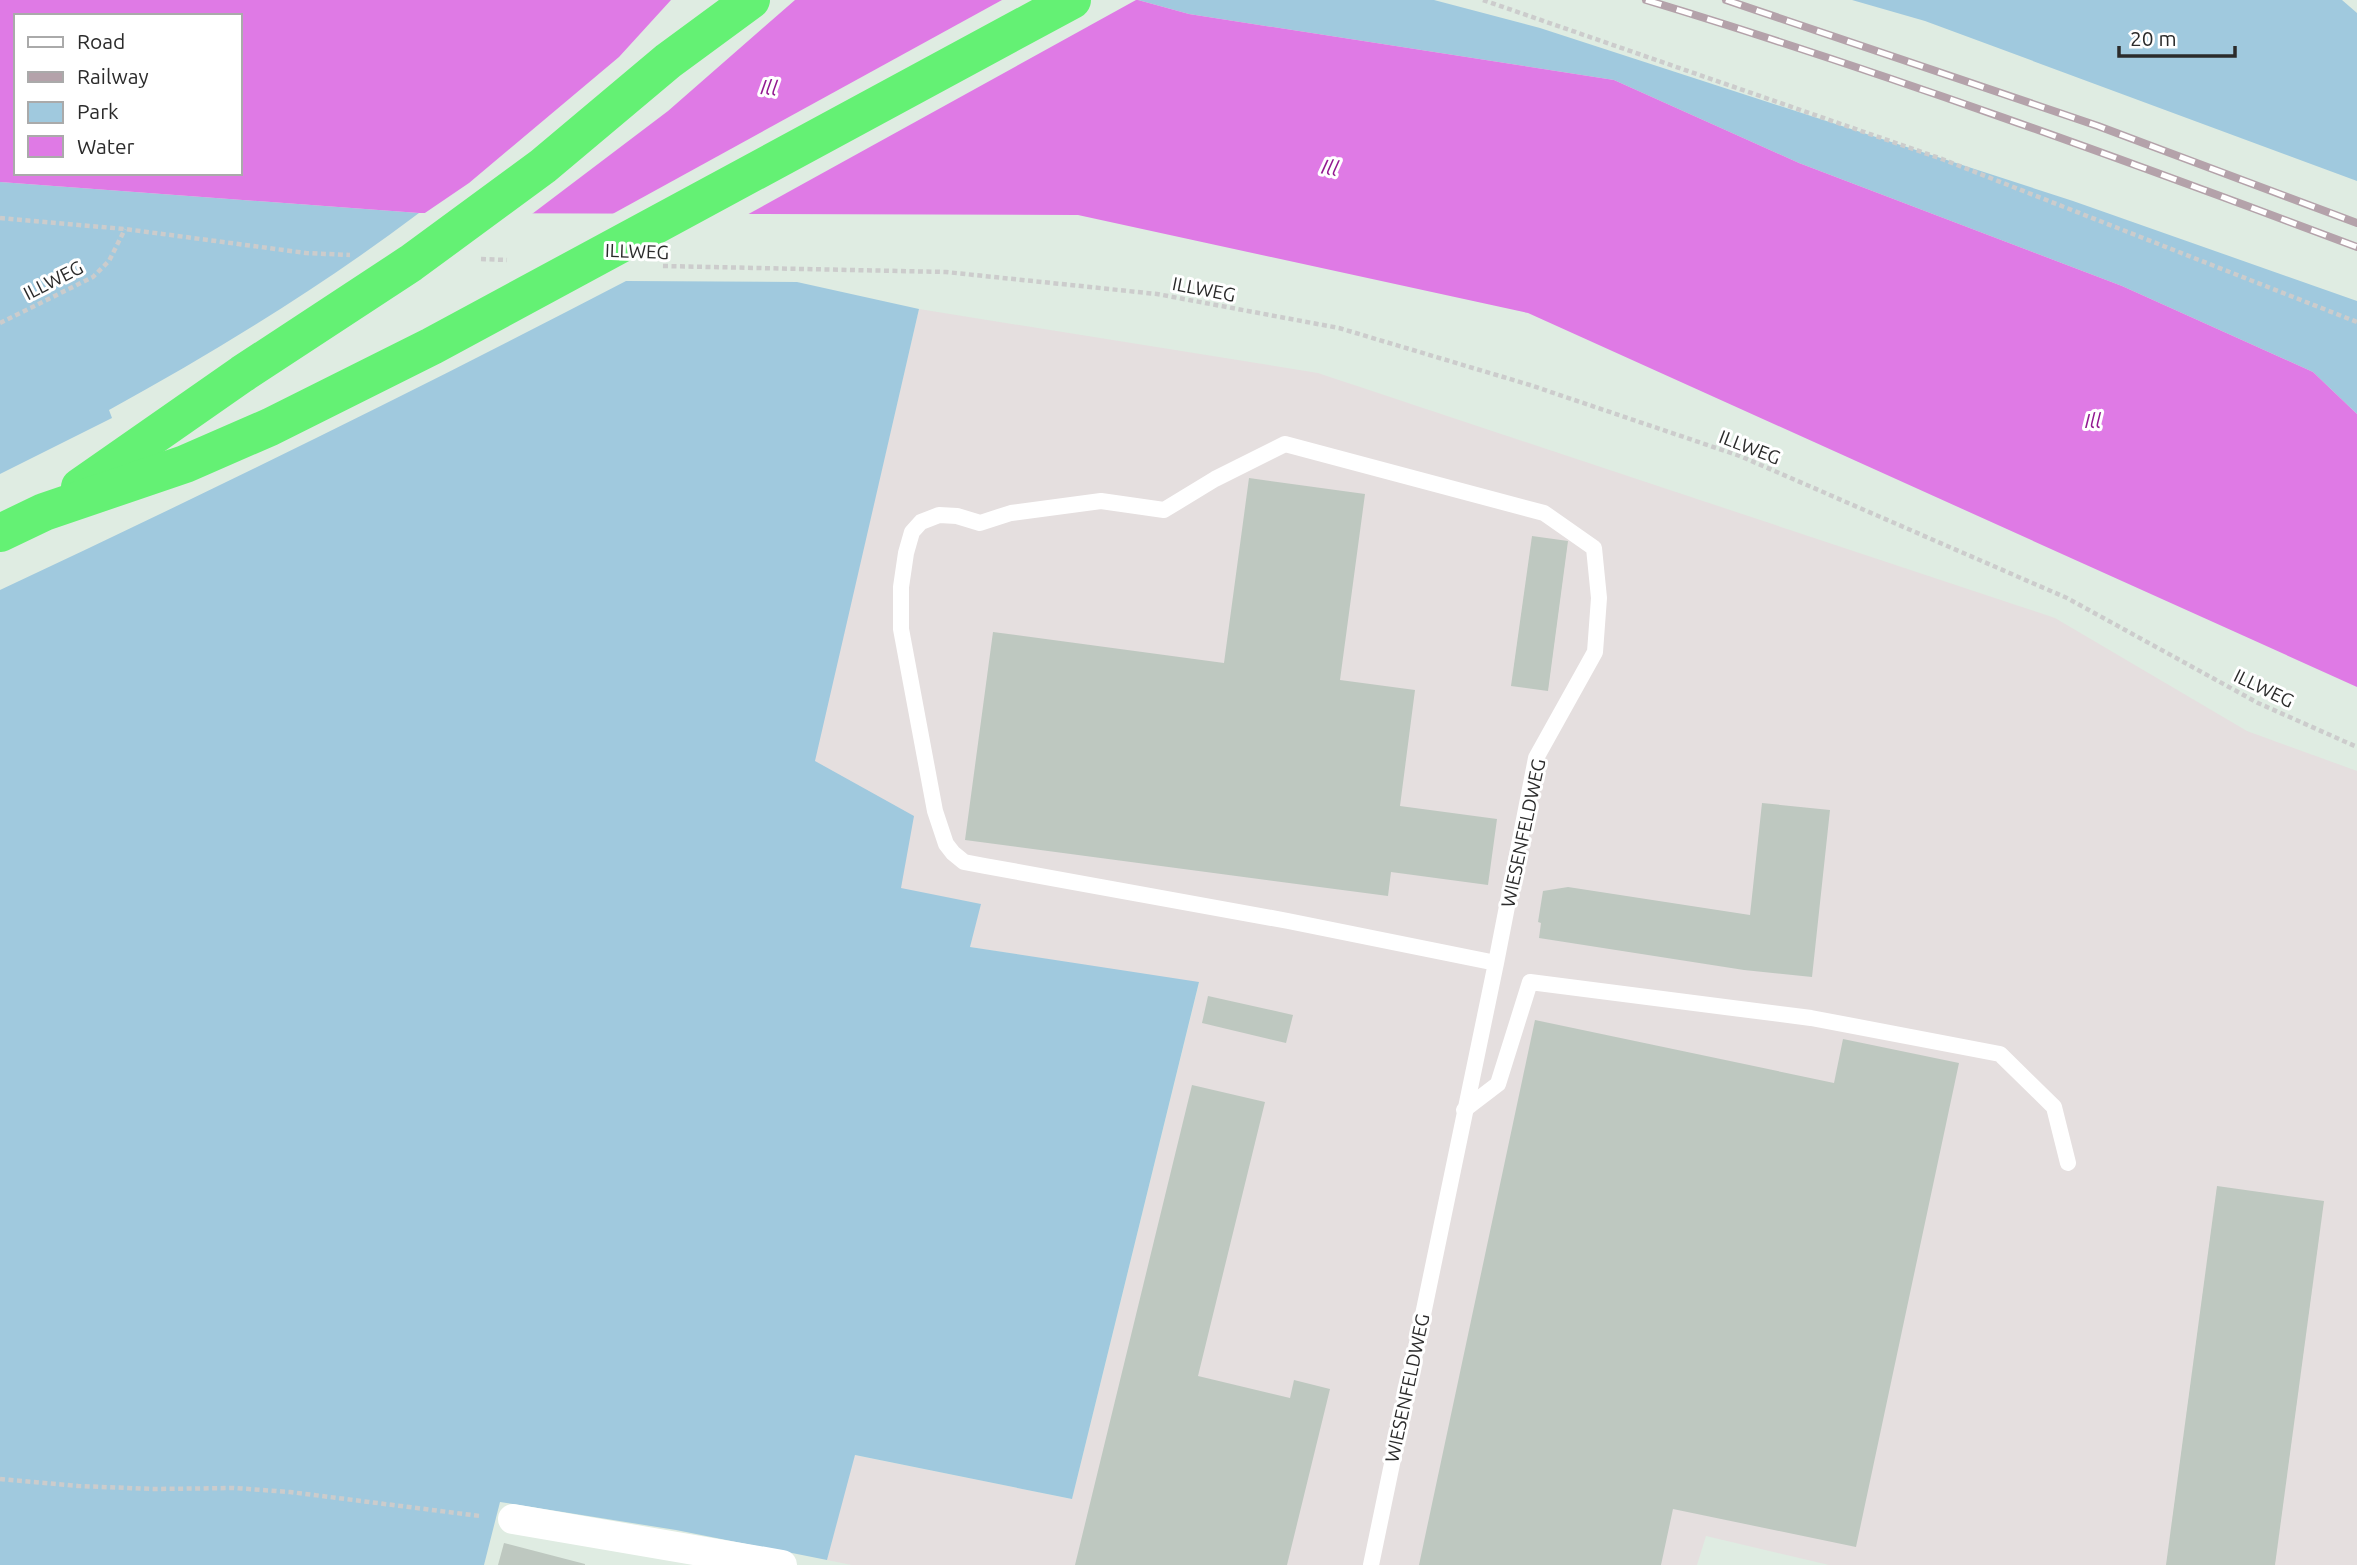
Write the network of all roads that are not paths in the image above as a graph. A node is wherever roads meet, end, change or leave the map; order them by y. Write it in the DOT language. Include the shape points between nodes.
graph roads {
  1 [pos="714,0"];
  2 [pos="751,0"];
  3 [pos="1072,0"];
  4 [pos="667,61"];
  5 [pos="44,512"];
  6 [pos="0,533"];
  7 [pos="1496,963"];
  8 [pos="1464,1110"];
  9 [pos="2068,1163"];
  10 [pos="513,1519"];
  11 [pos="782,1565"];
  12 [pos="1371,1565"];
  1 -- 4 [label="highway"];
  2 -- 4 [label="highway"];
  3 -- 5 [label="highway" via="432,345 270,427"];
  4 -- 5 [label="highway" via="543,166 411,263"];
  5 -- 6 [label="highway"];
  7 -- 7 [label="lane, WIESENFELDWEG" via="1536,758 1595,652 1599,598 1594,548 1544,513 1284,444 1164,510 1101,501 1011,513 980,523 939,515 921,522 912,532 901,587 901,629 935,811 946,844 964,862"];
  7 -- 8 [label="lane, WIESENFELDWEG"];
  8 -- 9 [label="lane" via="1498,1084 1530,982 1811,1018 2000,1054 2054,1107"];
  8 -- 12 [label="lane, WIESENFELDWEG"];
  10 -- 11 [label="street"];
}
